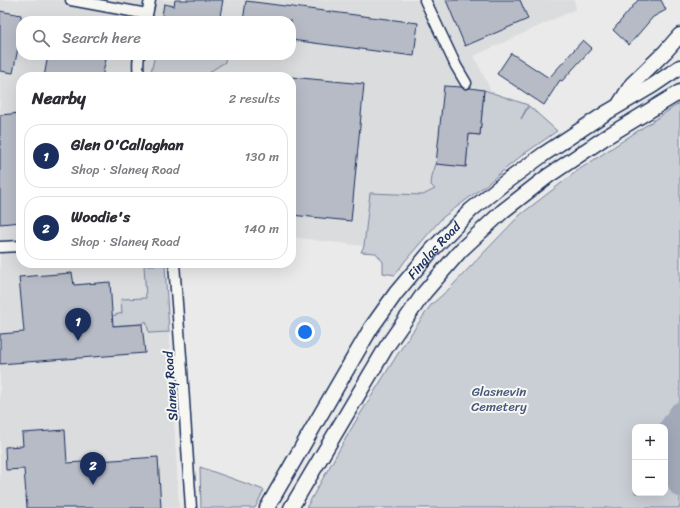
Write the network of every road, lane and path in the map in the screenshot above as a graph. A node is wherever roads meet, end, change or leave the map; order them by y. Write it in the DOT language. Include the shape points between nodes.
graph roads {
  1 [pos="71,0"];
  2 [pos="150,0"];
  3 [pos="425,0"];
  4 [pos="139,16"];
  5 [pos="147,16"];
  6 [pos="680,35"];
  7 [pos="138,60"];
  8 [pos="680,67"];
  9 [pos="139,72"];
  10 [pos="466,83"];
  11 [pos="680,92"];
  12 [pos="618,107"];
  13 [pos="16,246"];
  14 [pos="0,247"];
  15 [pos="174,268"];
  16 [pos="191,508"];
  17 [pos="268,508"];
  18 [pos="291,508"];
  1 -- 4 [label="street"];
  2 -- 5 [label="street"];
  3 -- 10 [label="street"];
  6 -- 12 [label="main road" via="632,84"];
  7 -- 9 [label="street"];
  8 -- 12 [label="main road, Finglas Road"];
  11 -- 18 [label="main road, Finglas Road" via="548,176 503,211 461,250 424,293 387,346"];
  12 -- 17 [label="main road, Finglas Road" via="544,154 503,184 472,210 432,250 396,292 371,328"];
  13 -- 14 [label="street"];
  15 -- 16 [label="street, Slaney Road"];
}
